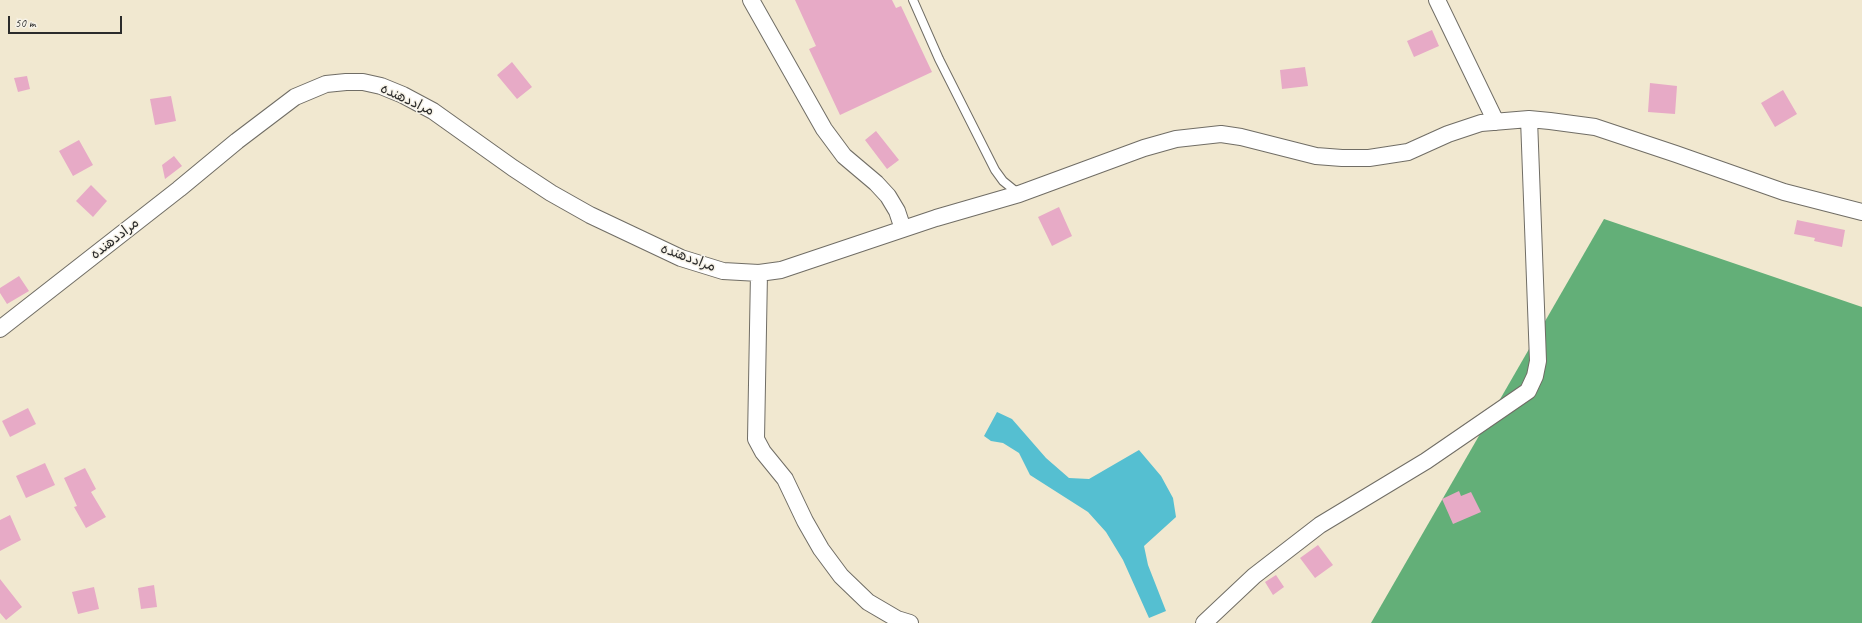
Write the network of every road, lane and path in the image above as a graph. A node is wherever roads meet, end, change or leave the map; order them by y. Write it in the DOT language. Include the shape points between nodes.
graph roads {
  1 [pos="750,0"];
  2 [pos="913,0"];
  3 [pos="1437,0"];
  4 [pos="1529,119"];
  5 [pos="1496,122"];
  6 [pos="1019,194"];
  7 [pos="1862,212"];
  8 [pos="904,230"];
  9 [pos="759,273"];
  10 [pos="0,329"];
  11 [pos="910,623"];
  12 [pos="1204,623"];
  1 -- 8 [label="street" via="824,129 844,156 888,196"];
  2 -- 6 [label="lane" via="939,59 996,170 1003,181"];
  3 -- 5 [label="street"];
  4 -- 5 [label="street, مراددهنده"];
  4 -- 7 [label="street, مراددهنده" via="1595,127 1784,192"];
  4 -- 12 [label="street" via="1538,361 1535,376 1528,390 1426,461 1320,525 1254,576"];
  5 -- 6 [label="street, مراددهنده" via="1448,134 1408,152 1369,158 1316,156 1241,136 1221,134 1176,139 1144,148"];
  6 -- 8 [label="street, مراددهنده"];
  8 -- 9 [label="street, مراددهنده" via="806,263"];
  9 -- 10 [label="street, مراددهنده" via="723,271 680,258 654,246 590,215 552,193 433,111 381,86 346,82 326,84 295,97 236,140 179,189"];
  9 -- 11 [label="street" via="756,439 785,479 821,549 841,576 868,602 897,619"];
}
